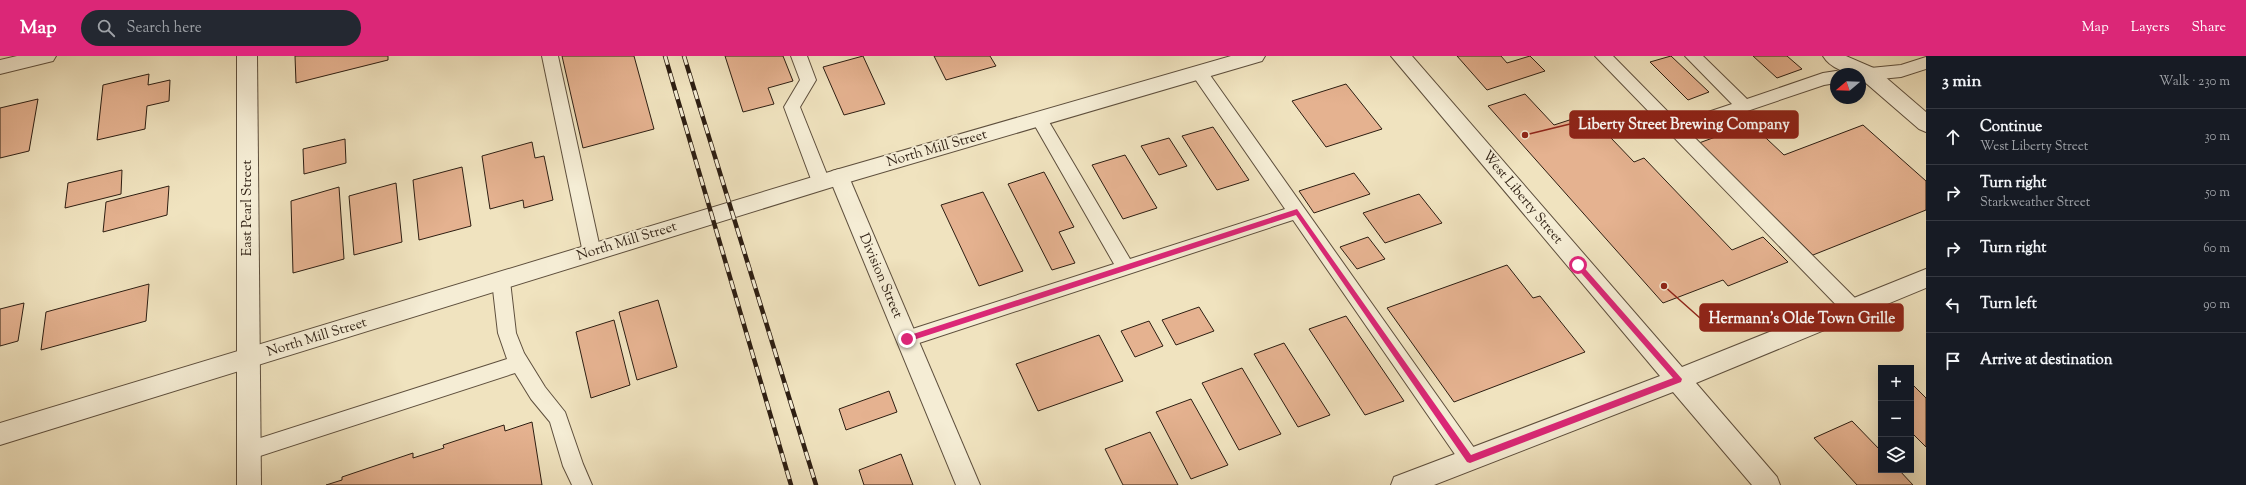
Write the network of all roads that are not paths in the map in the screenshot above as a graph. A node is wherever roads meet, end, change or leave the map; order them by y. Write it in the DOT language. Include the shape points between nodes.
graph roads {
  1 [pos="46,56"];
  2 [pos="247,56"];
  3 [pos="550,56"];
  4 [pos="799,56"];
  5 [pos="1255,56"];
  6 [pos="1401,56"];
  7 [pos="1603,56"];
  8 [pos="1693,56"];
  9 [pos="1833,56"];
  10 [pos="1926,63"];
  11 [pos="0,67"];
  12 [pos="1852,68"];
  13 [pos="1199,72"];
  14 [pos="1866,75"];
  15 [pos="1866,77"];
  16 [pos="1830,78"];
  17 [pos="1744,105"];
  18 [pos="1039,119"];
  19 [pos="1926,124"];
  20 [pos="1676,130"];
  21 [pos="830,180"];
  22 [pos="1297,212"];
  23 [pos="592,253"];
  24 [pos="1124,267"];
  25 [pos="1926,278"];
  26 [pos="501,281"];
  27 [pos="1852,308"];
  28 [pos="907,339"];
  29 [pos="247,359"];
  30 [pos="520,363"];
  31 [pos="1678,379"];
  32 [pos="0,434"];
  33 [pos="248,451"];
  34 [pos="1470,459"];
  35 [pos="249,485"];
  36 [pos="582,485"];
  37 [pos="968,485"];
  38 [pos="1403,485"];
  39 [pos="1768,485"];
  1 -- 11 [label="street"];
  2 -- 29 [label="street, East Pearl Street"];
  3 -- 23 [label="lane"];
  4 -- 21 [label="lane" via="808,80 792,107"];
  5 -- 13 [label="street, North Mill Street"];
  6 -- 31 [label="street, West Liberty Street"];
  7 -- 20 [label="lane"];
  8 -- 17 [label="lane"];
  9 -- 12 [label="street"];
  10 -- 14 [label="lane" via="1901,71"];
  13 -- 18 [label="street, North Mill Street"];
  13 -- 22 [label="lane"];
  15 -- 19 [label="street"];
  16 -- 17 [label="lane"];
  17 -- 20 [label="lane"];
  18 -- 21 [label="street, North Mill Street"];
  18 -- 24 [label="lane"];
  20 -- 27 [label="lane"];
  21 -- 23 [label="street, North Mill Street"];
  21 -- 28 [label="street, Division Street"];
  22 -- 24 [label="lane"];
  22 -- 34 [label="lane"];
  23 -- 26 [label="street, North Mill Street"];
  24 -- 28 [label="lane"];
  25 -- 27 [label="street"];
  26 -- 29 [label="street, North Mill Street"];
  26 -- 30 [label="lane" via="507,333"];
  27 -- 31 [label="street"];
  28 -- 37 [label="street, Division Street"];
  29 -- 32 [label="street, North Mill Street"];
  29 -- 33 [label="street, East Pearl Street"];
  30 -- 33 [label="lane"];
  30 -- 36 [label="lane" via="538,393 558,418 573,466"];
  31 -- 34 [label="street"];
  31 -- 39 [label="street, West Liberty Street"];
  33 -- 35 [label="street, East Pearl Street"];
  34 -- 38 [label="street"];
}
